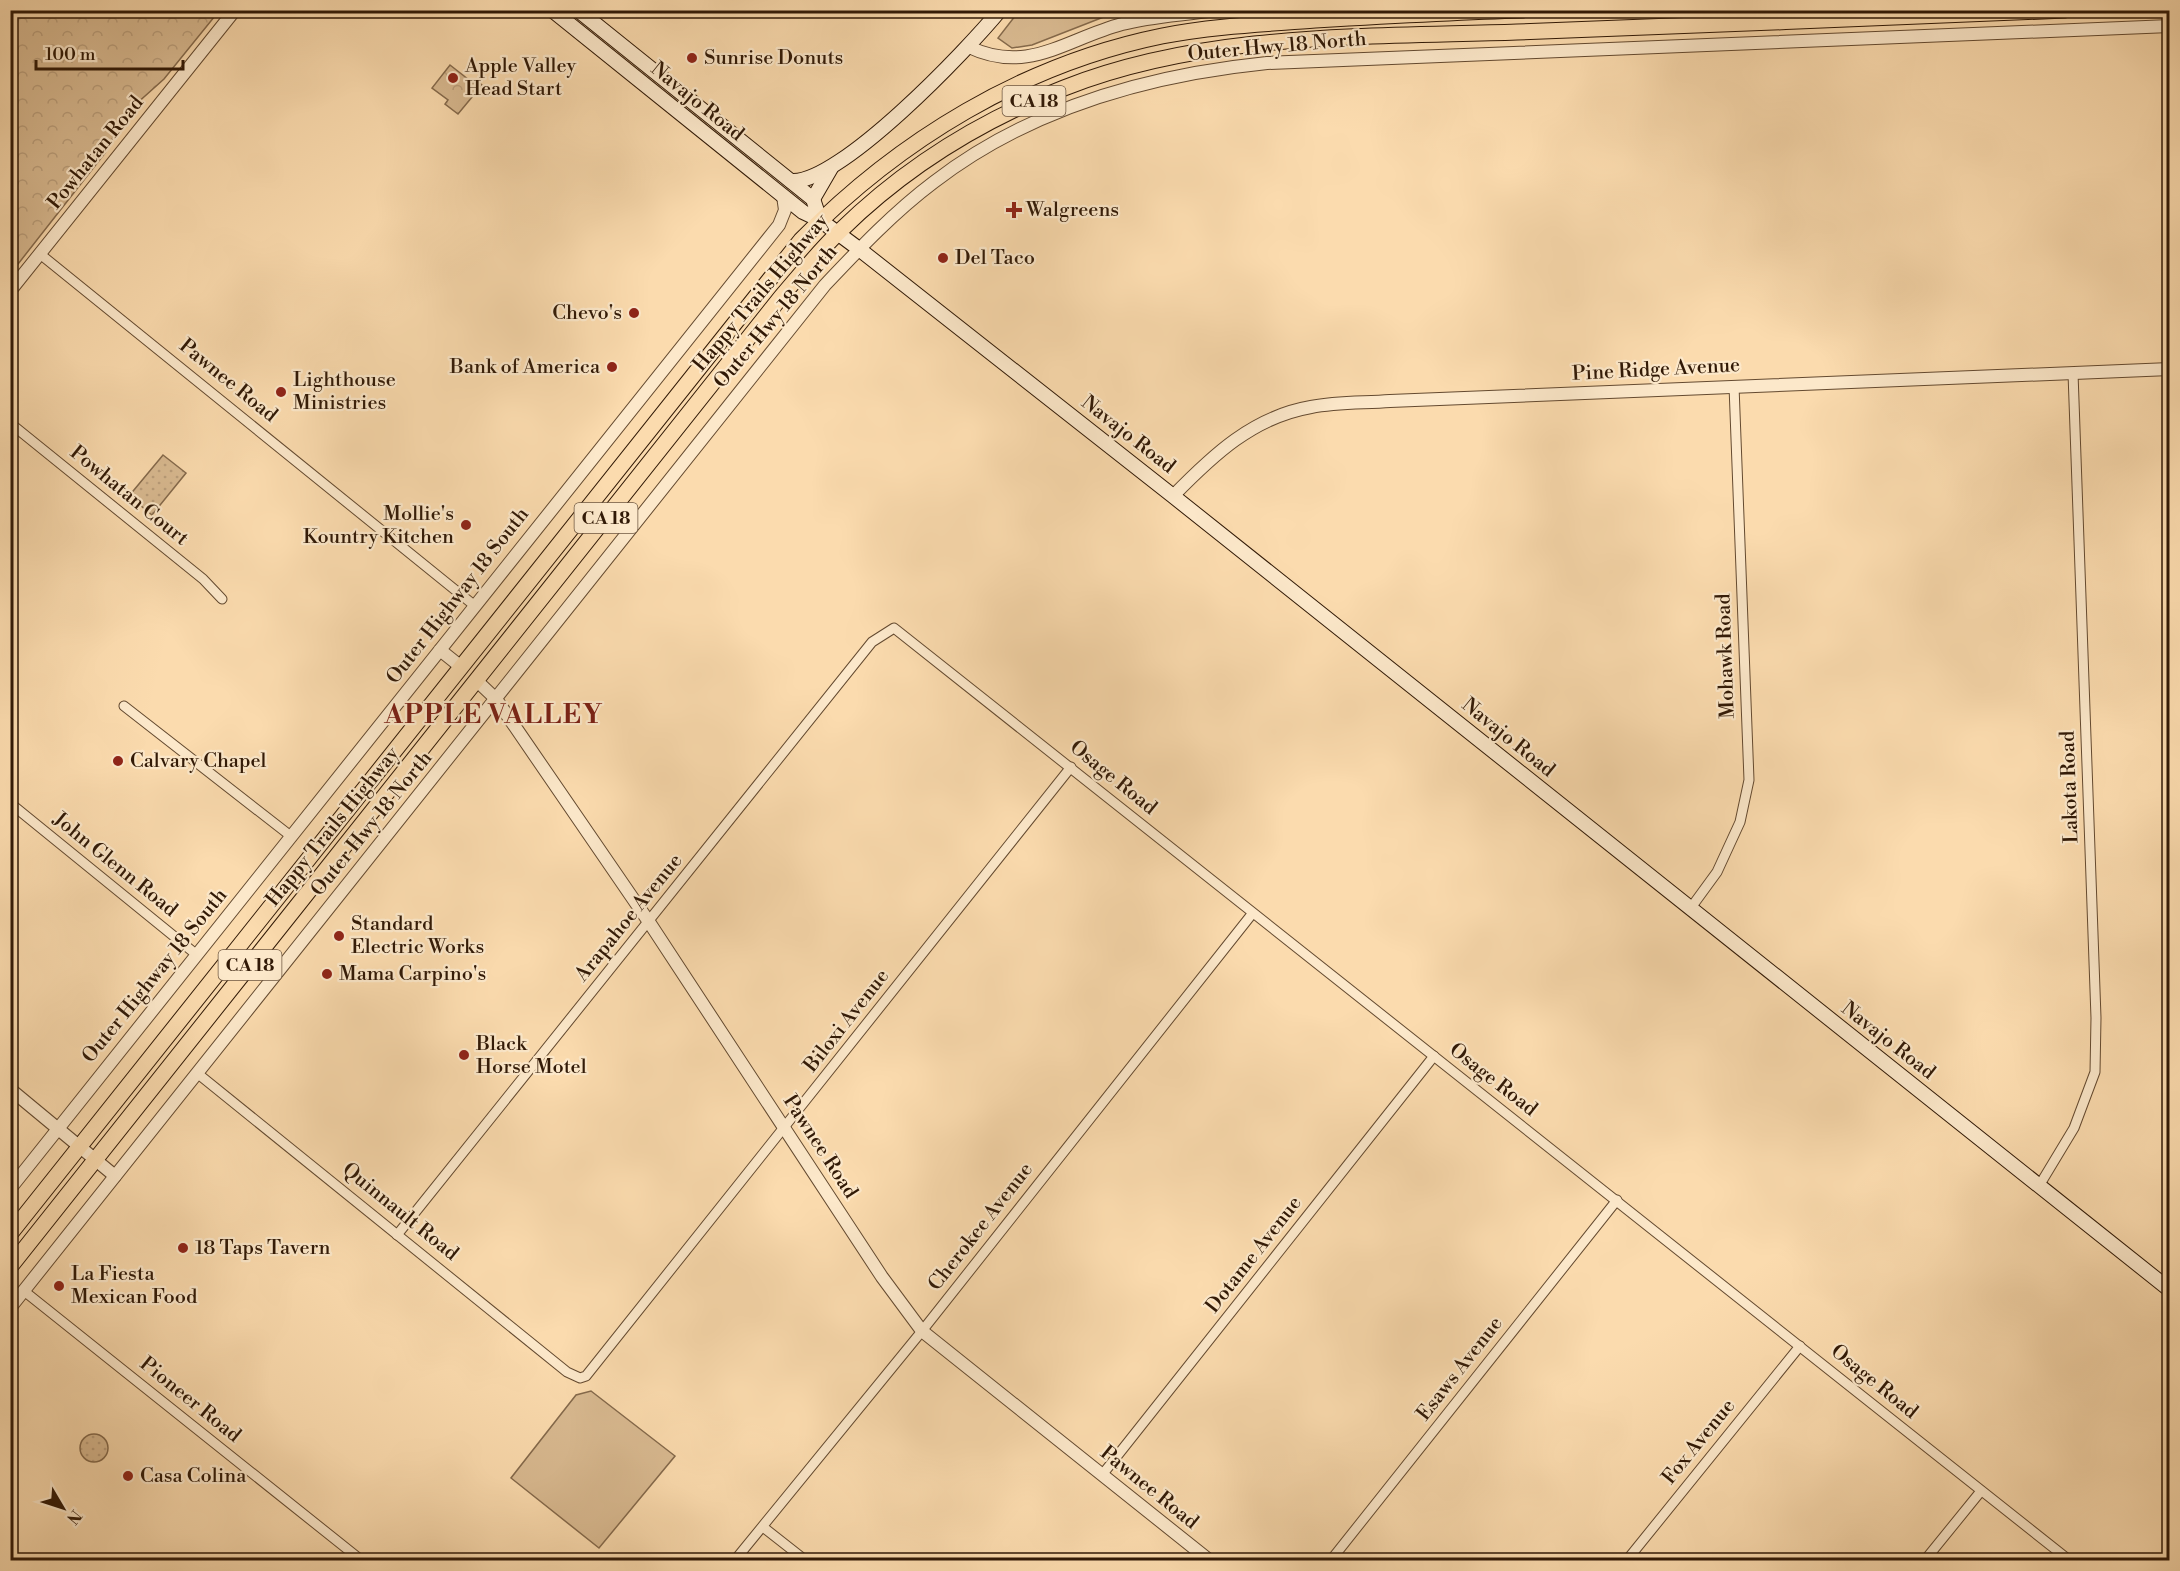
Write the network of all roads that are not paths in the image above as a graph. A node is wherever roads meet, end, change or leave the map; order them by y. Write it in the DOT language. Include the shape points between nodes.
graph roads {
  1 [pos="235,10"];
  2 [pos="552,10"];
  3 [pos="578,10"];
  4 [pos="1000,10"];
  5 [pos="1214,10"];
  6 [pos="1523,10"];
  7 [pos="2065,10"];
  8 [pos="2169,26"];
  9 [pos="969,47"];
  10 [pos="831,168"];
  11 [pos="791,181"];
  12 [pos="783,196"];
  13 [pos="813,199"];
  14 [pos="803,213"];
  15 [pos="820,220"];
  16 [pos="779,225"];
  17 [pos="837,233"];
  18 [pos="859,249"];
  19 [pos="40,254"];
  20 [pos="10,291"];
  21 [pos="2169,369"];
  22 [pos="2073,373"];
  23 [pos="1734,386"];
  24 [pos="10,423"];
  25 [pos="1173,496"];
  26 [pos="540,567"];
  27 [pos="222,599"];
  28 [pos="474,606"];
  29 [pos="894,628"];
  30 [pos="440,650"];
  31 [pos="460,666"];
  32 [pos="477,681"];
  33 [pos="496,699"];
  34 [pos="124,706"];
  35 [pos="1071,767"];
  36 [pos="404,771"];
  37 [pos="10,803"];
  38 [pos="292,837"];
  39 [pos="1690,909"];
  40 [pos="1252,914"];
  41 [pos="649,922"];
  42 [pos="197,954"];
  43 [pos="1434,1056"];
  44 [pos="197,1073"];
  45 [pos="10,1089"];
  46 [pos="59,1128"];
  47 [pos="785,1129"];
  48 [pos="80,1146"];
  49 [pos="95,1159"];
  50 [pos="116,1176"];
  51 [pos="2039,1186"];
  52 [pos="10,1189"];
  53 [pos="1617,1200"];
  54 [pos="10,1234"];
  55 [pos="397,1235"];
  56 [pos="10,1267"];
  57 [pos="2169,1290"];
  58 [pos="24,1291"];
  59 [pos="10,1308"];
  60 [pos="922,1331"];
  61 [pos="1800,1346"];
  62 [pos="580,1378"];
  63 [pos="1102,1475"];
  64 [pos="1981,1491"];
  65 [pos="763,1527"];
  66 [pos="361,1560"];
  67 [pos="735,1560"];
  68 [pos="805,1560"];
  69 [pos="1209,1560"];
  70 [pos="1331,1560"];
  71 [pos="1627,1560"];
  72 [pos="1925,1560"];
  73 [pos="2069,1560"];
  1 -- 19 [label="street, Powhatan Road"];
  2 -- 12 [label="main road, Navajo Road"];
  3 -- 11 [label="main road, Navajo Road"];
  4 -- 9 [label="main road"];
  5 -- 9 [label="street" via="1123,24 1023,59 1004,59"];
  6 -- 15 [label="main road, Happy Trails Highway / CA 18" via="1214,27 1160,36 1100,53 1039,74 969,108 891,160"];
  7 -- 17 [label="main road, Happy Trails Highway / CA 18" via="1414,36 1194,52 1104,74 1009,112 934,155"];
  8 -- 18 [label="street, Outer Hwy 18 North" via="1526,51 1206,69 1116,90 1068,107 994,142 935,181"];
  9 -- 10 [label="main road" via="915,100"];
  10 -- 11 [label="main road" via="801,182"];
  10 -- 13 [label="main road"];
  11 -- 13 [label="main road, Navajo Road"];
  12 -- 14 [label="main road, Navajo Road"];
  12 -- 16 [label="street" via="785,210"];
  13 -- 15 [label="main road"];
  14 -- 15 [label="main road, Navajo Road"];
  14 -- 16 [label="street"];
  15 -- 17 [label="main road, Navajo Road"];
  15 -- 26 [label="main road, Happy Trails Highway / CA 18"];
  16 -- 28 [label="street, Outer Highway 18 South"];
  17 -- 18 [label="main road, Navajo Road"];
  17 -- 32 [label="main road, Happy Trails Highway / CA 18" via="781,297"];
  18 -- 25 [label="main road, Navajo Road"];
  18 -- 33 [label="street, Outer Hwy 18 North" via="791,327"];
  19 -- 20 [label="street, Powhatan Road"];
  19 -- 28 [label="street, Pawnee Road"];
  21 -- 22 [label="street, Pine Ridge Avenue"];
  22 -- 23 [label="street, Pine Ridge Avenue"];
  22 -- 51 [label="street, Lakota Road" via="2095,1072 2074,1128"];
  23 -- 25 [label="street, Pine Ridge Avenue" via="1310,407 1264,422 1216,452"];
  23 -- 39 [label="street, Mohawk Road" via="1749,780 1740,822 1717,872"];
  24 -- 27 [label="street, Powhatan Court" via="203,579"];
  25 -- 39 [label="main road, Navajo Road"];
  26 -- 31 [label="main road, Happy Trails Highway / CA 18"];
  26 -- 32 [label="main road" via="532,590 475,663"];
  28 -- 30 [label="street, Outer Highway 18 South"];
  29 -- 35 [label="street, Osage Road"];
  29 -- 41 [label="street, Arapahoe Avenue" via="872,642"];
  30 -- 31 [label="street"];
  30 -- 38 [label="street, Outer Highway 18 South"];
  31 -- 36 [label="main road" via="463,683 408,753"];
  31 -- 48 [label="main road, Happy Trails Highway / CA 18"];
  32 -- 33 [label="street, Pawnee Road"];
  32 -- 36 [label="main road, Happy Trails Highway / CA 18"];
  33 -- 41 [label="street, Pawnee Road"];
  33 -- 44 [label="street, Outer Hwy 18 North"];
  34 -- 38 [label="street"];
  35 -- 40 [label="street, Osage Road"];
  35 -- 47 [label="street, Biloxi Avenue"];
  36 -- 49 [label="main road, Happy Trails Highway / CA 18"];
  37 -- 42 [label="street, John Glenn Road"];
  38 -- 42 [label="street, Outer Highway 18 South"];
  39 -- 51 [label="main road, Navajo Road"];
  40 -- 43 [label="street, Osage Road"];
  40 -- 60 [label="street, Cherokee Avenue"];
  41 -- 47 [label="street, Pawnee Road"];
  41 -- 55 [label="street, Arapahoe Avenue"];
  42 -- 46 [label="street, Outer Highway 18 South"];
  43 -- 53 [label="street, Osage Road"];
  43 -- 63 [label="street, Dotame Avenue"];
  44 -- 50 [label="street, Outer Hwy 18 North"];
  44 -- 55 [label="street, Quinnault Road"];
  45 -- 46 [label="street"];
  46 -- 48 [label="street"];
  46 -- 52 [label="street, Outer Highway 18 South"];
  47 -- 60 [label="street, Pawnee Road"];
  47 -- 62 [label="street, Biloxi Avenue" via="590,1372"];
  48 -- 49 [label="street"];
  48 -- 54 [label="main road, Happy Trails Highway / CA 18"];
  49 -- 50 [label="street"];
  49 -- 56 [label="main road, Happy Trails Highway / CA 18"];
  50 -- 58 [label="street, Outer Hwy 18 North"];
  51 -- 57 [label="main road, Navajo Road"];
  53 -- 61 [label="street, Osage Road"];
  53 -- 70 [label="street, Esaws Avenue"];
  55 -- 62 [label="street, Quinnault Road" via="567,1372"];
  58 -- 59 [label="street, Outer Hwy 18 North"];
  58 -- 66 [label="street, Pioneer Road"];
  60 -- 63 [label="street, Pawnee Road"];
  60 -- 65 [label="street, Cherokee Avenue"];
  61 -- 64 [label="street, Osage Road"];
  61 -- 71 [label="street, Fox Avenue"];
  63 -- 69 [label="street, Pawnee Road"];
  64 -- 72 [label="street"];
  64 -- 73 [label="street, Osage Road"];
  65 -- 67 [label="street, Cherokee Avenue"];
  65 -- 68 [label="street"];
}
